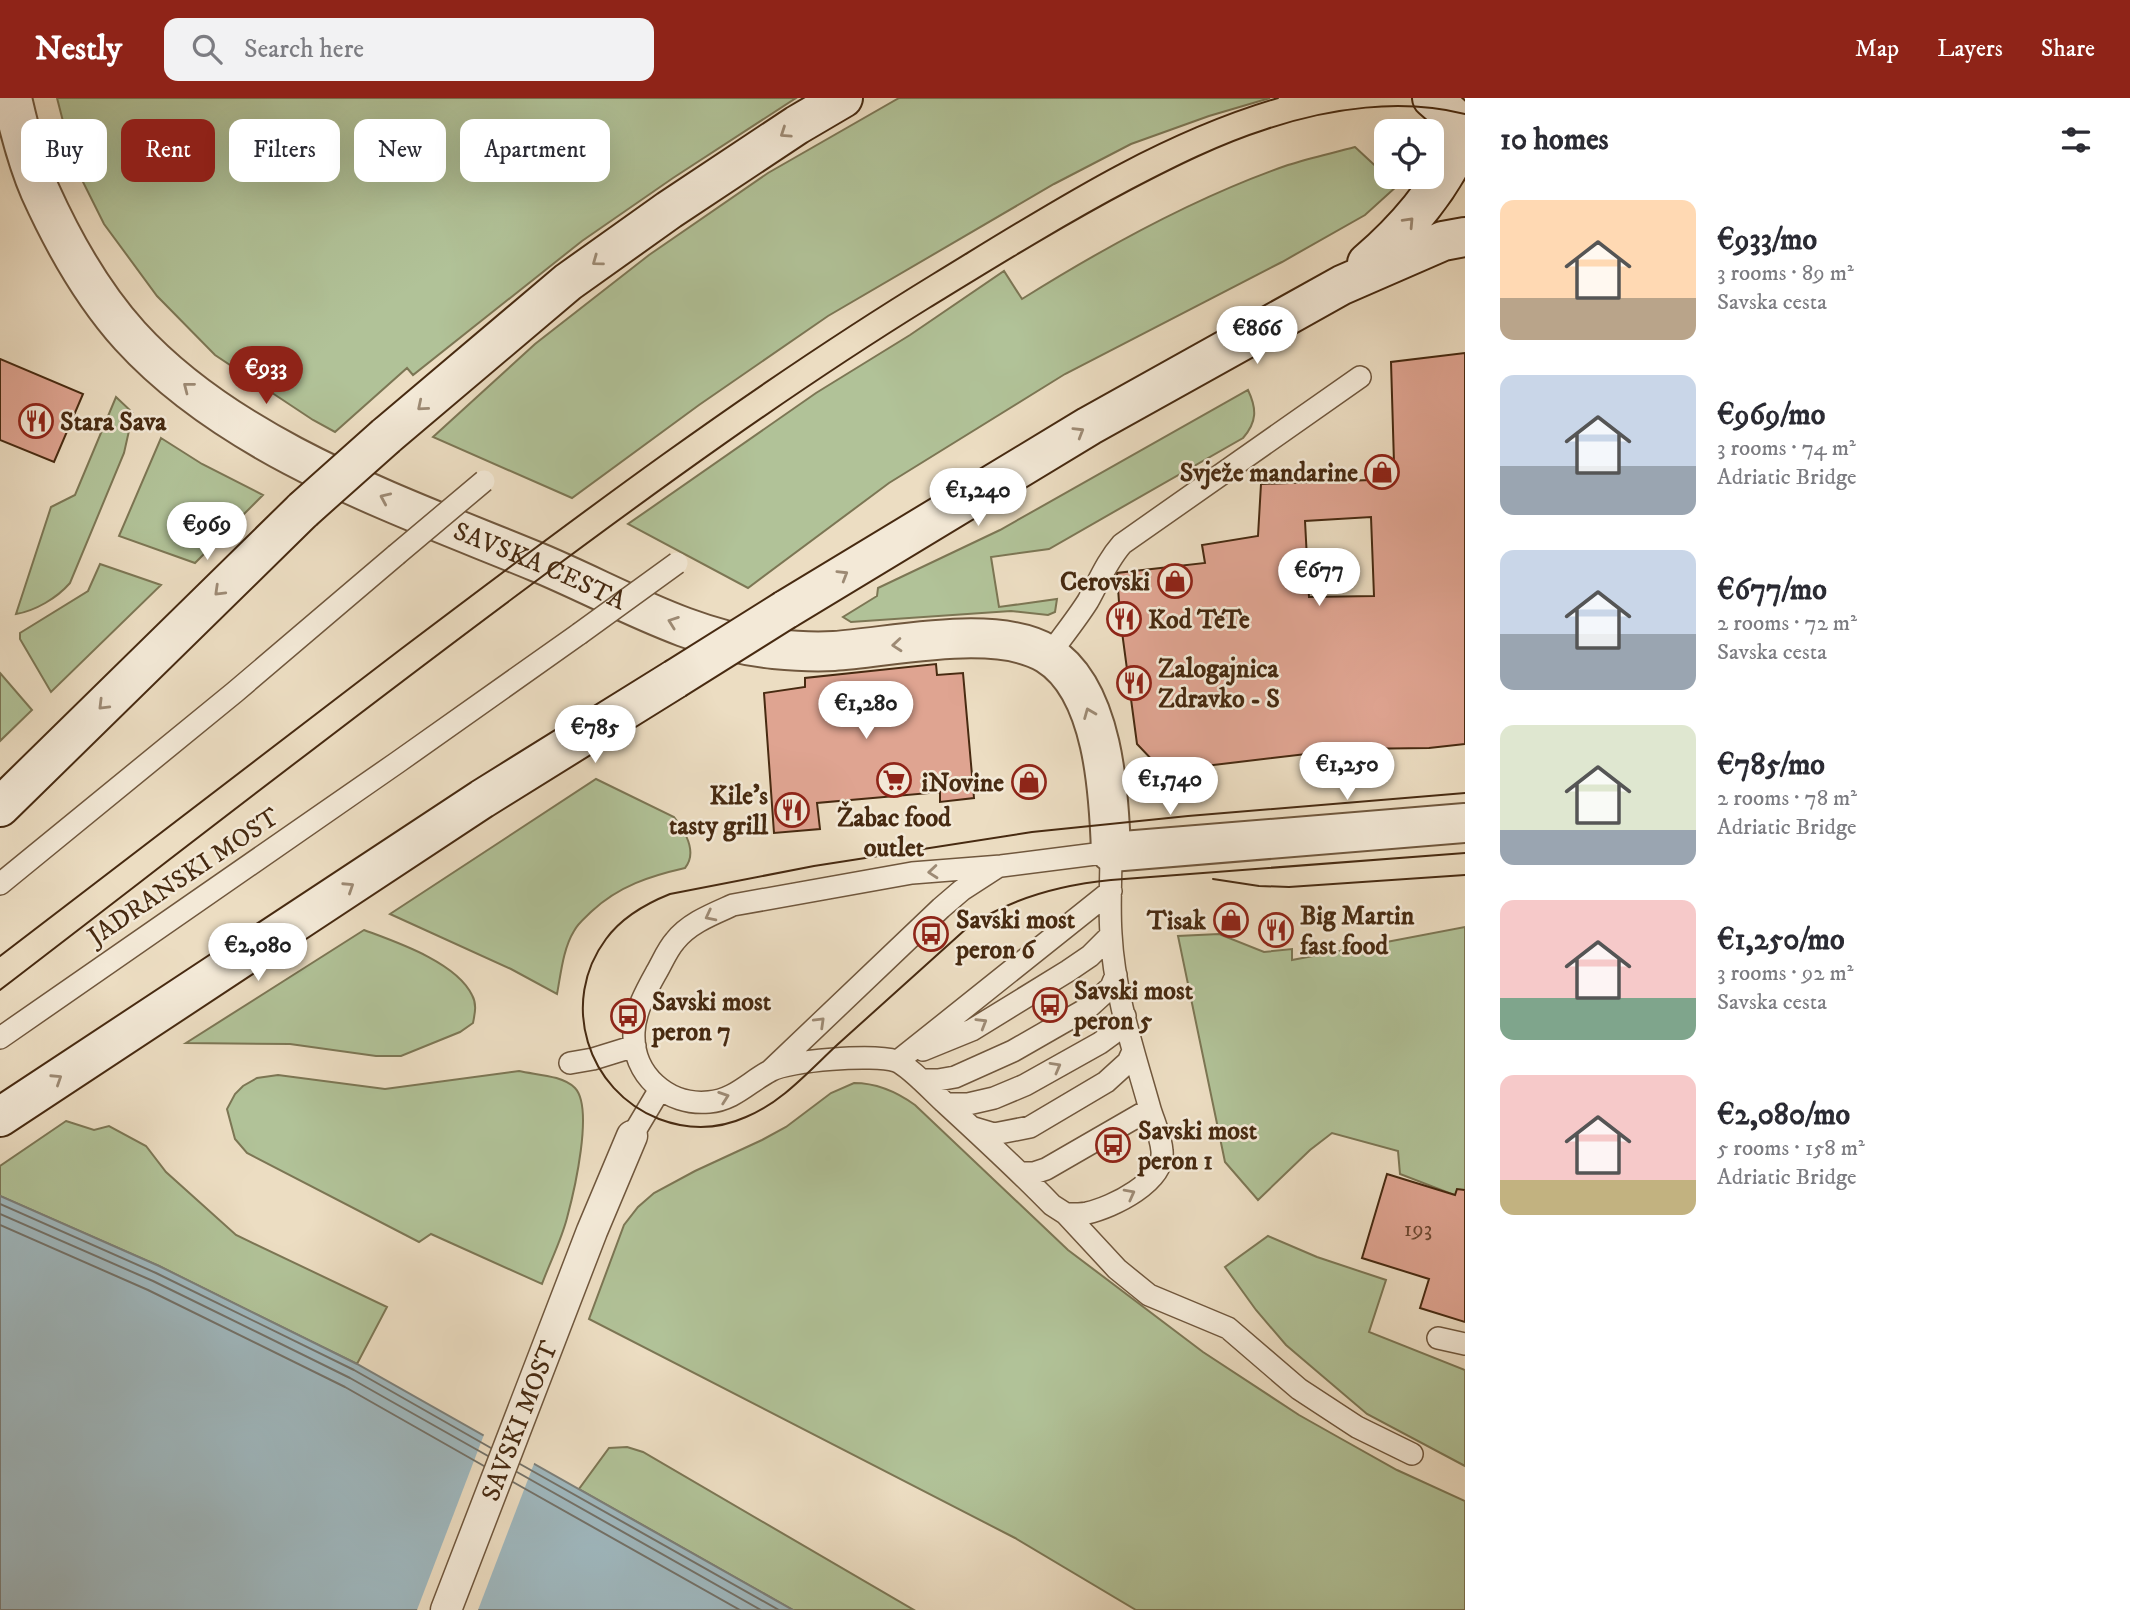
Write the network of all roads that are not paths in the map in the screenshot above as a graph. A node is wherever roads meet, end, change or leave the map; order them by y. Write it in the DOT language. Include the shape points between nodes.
graph roads {
  1 [pos="12,98"];
  2 [pos="844,98"];
  3 [pos="1432,98"];
  4 [pos="1465,126"];
  5 [pos="1465,237"];
  6 [pos="1342,285"];
  7 [pos="1360,377"];
  8 [pos="484,481"];
  9 [pos="677,564"];
  10 [pos="1049,655"];
  11 [pos="0,807"];
  12 [pos="1465,823"];
  13 [pos="1111,852"];
  14 [pos="1001,866"];
  15 [pos="0,884"];
  16 [pos="1111,891"];
  17 [pos="1111,935"];
  18 [pos="1116,975"];
  19 [pos="1125,1016"];
  20 [pos="0,1038"];
  21 [pos="635,1046"];
  22 [pos="1133,1051"];
  23 [pos="898,1061"];
  24 [pos="570,1063"];
  25 [pos="771,1070"];
  26 [pos="921,1080"];
  27 [pos="660,1089"];
  28 [pos="947,1104"];
  29 [pos="1150,1109"];
  30 [pos="0,1117"];
  31 [pos="972,1127"];
  32 [pos="632,1136"];
  33 [pos="1020,1173"];
  34 [pos="1066,1214"];
  35 [pos="1438,1338"];
  36 [pos="1465,1345"];
  37 [pos="1412,1454"];
  38 [pos="446,1610"];
  10 -- 1 [label="main road, SAVSKA CESTA, one-way" via="1011,640 982,638 831,651 772,649 715,638 459,531 273,444 225,416 172,375 108,309 39,189"];
  2 -- 11 [label="main road, one-way, bridge" via="669,210 568,282 303,510"];
  3 -- 4 [label="main road"];
  6 -- 4 [label="main road, one-way" via="1389,245 1418,212 1458,149"];
  5 -- 6 [label="main road" via="1443,241"];
  30 -- 6 [label="main road, one-way, bridge" via="482,799 785,610 1089,426"];
  7 -- 10 [label="lane" via="1122,544"];
  8 -- 15 [label="lane, bridge"];
  9 -- 20 [label="lane, JADRANSKI MOST, bridge"];
  13 -- 10 [label="main road, SAVSKA CESTA, one-way" via="1095,726 1067,671"];
  12 -- 13 [label="main road"];
  13 -- 14 [label="lane"];
  13 -- 16 [label="lane"];
  14 -- 21 [label="lane, one-way" via="912,873 733,905 706,916 675,940 644,994 635,1022"];
  25 -- 14 [label="lane, one-way" via="941,908"];
  16 -- 17 [label="lane"];
  16 -- 23 [label="lane"];
  17 -- 18 [label="lane"];
  23 -- 17 [label="lane, one-way" via="972,1030 1090,956"];
  18 -- 19 [label="lane"];
  18 -- 26 [label="lane" via="1111,987 1088,1008 1013,1051 955,1077"];
  19 -- 22 [label="lane"];
  28 -- 19 [label="lane, one-way" via="994,1098 1024,1085 1100,1043 1115,1032"];
  21 -- 24 [label="lane"];
  21 -- 27 [label="lane" via="649,1079"];
  22 -- 29 [label="lane"];
  22 -- 31 [label="lane" via="1107,1083 1030,1127 994,1134"];
  23 -- 25 [label="lane" via="821,1060"];
  23 -- 26 [label="lane"];
  27 -- 25 [label="lane, one-way" via="688,1102 711,1102 734,1094"];
  26 -- 28 [label="lane"];
  27 -- 32 [label="lane"];
  28 -- 31 [label="lane"];
  29 -- 33 [label="lane" via="1046,1169"];
  34 -- 29 [label="lane, one-way" via="1108,1206 1152,1178 1163,1152"];
  31 -- 33 [label="lane"];
  32 -- 38 [label="street, SAVSKI MOST"];
  33 -- 34 [label="lane"];
  34 -- 37 [label="lane" via="1117,1269 1149,1295 1228,1328 1299,1389 1357,1427"];
  35 -- 36 [label="lane"];
}
